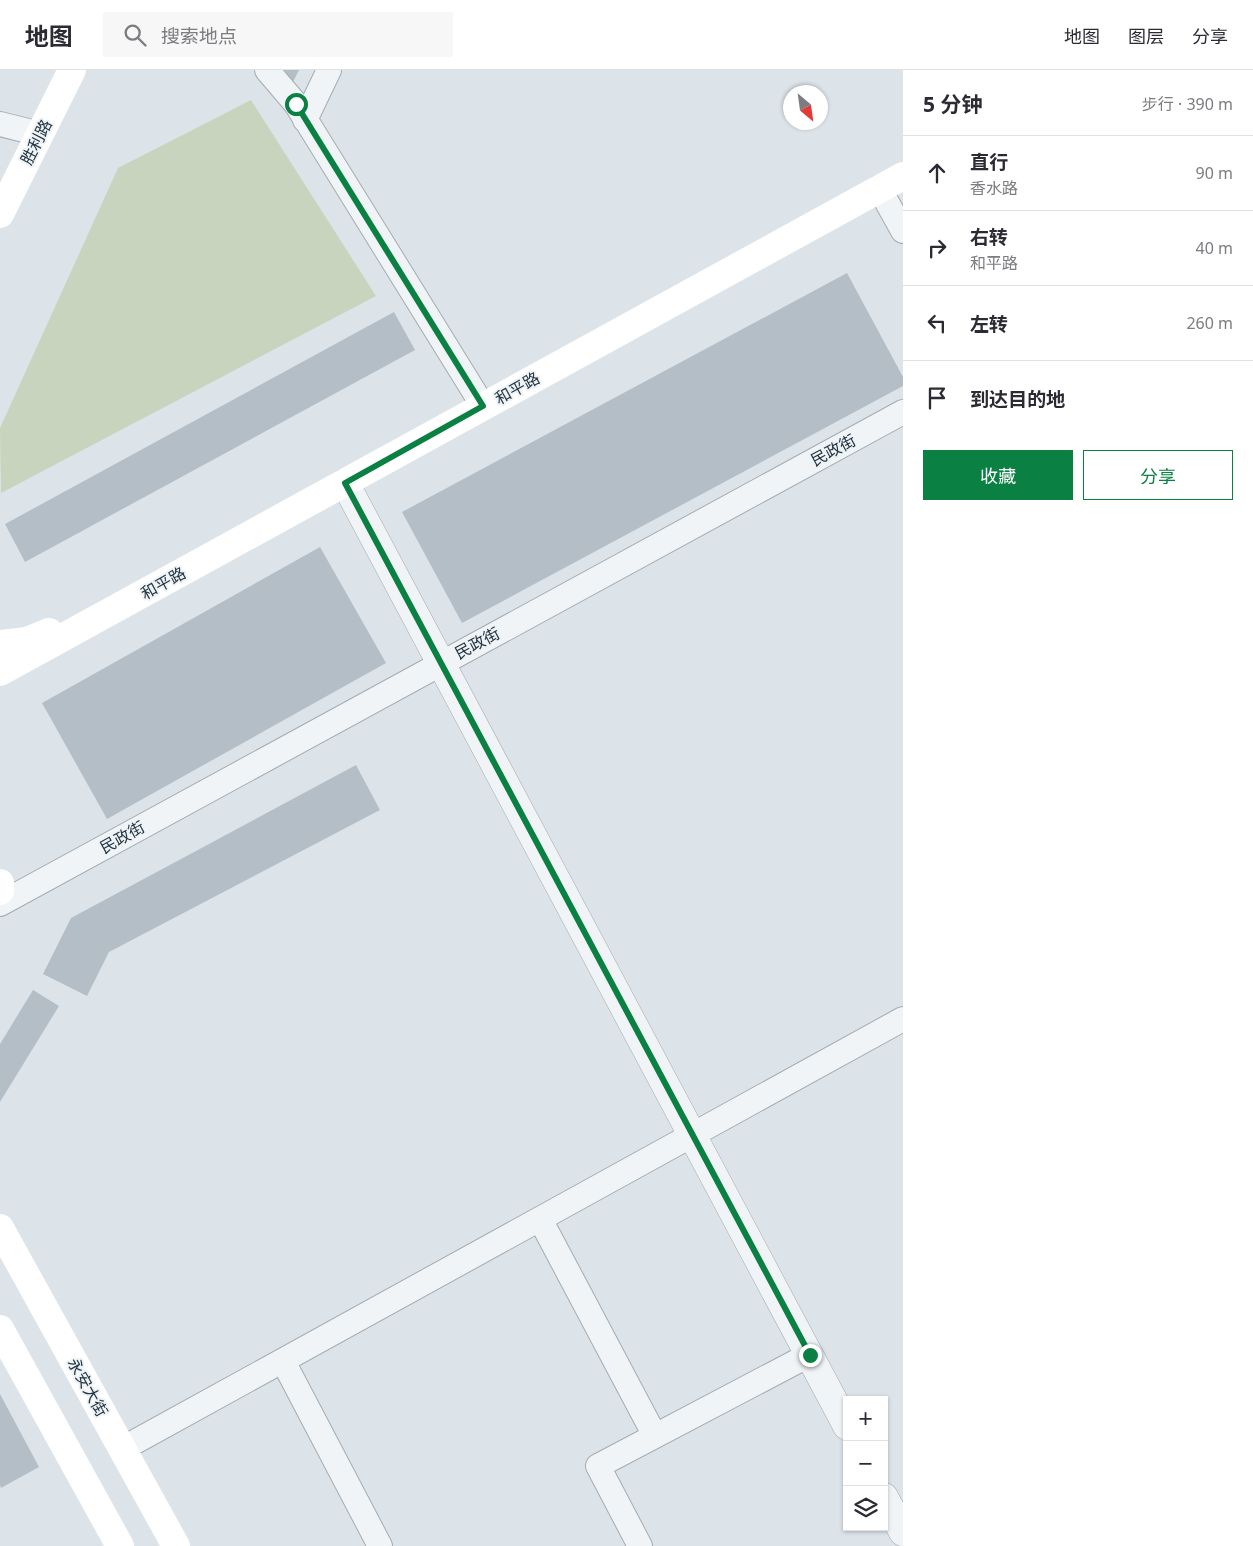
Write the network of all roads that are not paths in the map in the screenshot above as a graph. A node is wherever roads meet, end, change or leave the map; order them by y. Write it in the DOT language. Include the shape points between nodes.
graph roads {
  1 [pos="72,70"];
  2 [pos="267,70"];
  3 [pos="329,70"];
  4 [pos="305,120"];
  5 [pos="0,124"];
  6 [pos="40,134"];
  7 [pos="903,176"];
  8 [pos="879,188"];
  9 [pos="0,214"];
  10 [pos="903,231"];
  11 [pos="483,406"];
  12 [pos="903,412"];
  13 [pos="345,483"];
  14 [pos="125,604"];
  15 [pos="0,644"];
  16 [pos="441,663"];
  17 [pos="0,672"];
  18 [pos="0,883"];
  19 [pos="0,891"];
  20 [pos="0,904"];
  21 [pos="903,1019"];
  22 [pos="693,1134"];
  23 [pos="540,1219"];
  24 [pos="0,1228"];
  25 [pos="0,1329"];
  26 [pos="810,1355"];
  27 [pos="283,1361"];
  28 [pos="843,1418"];
  29 [pos="655,1436"];
  30 [pos="122,1449"];
  31 [pos="888,1504"];
  32 [pos="903,1532"];
  33 [pos="120,1546"];
  34 [pos="176,1546"];
  35 [pos="380,1546"];
  36 [pos="640,1546"];
  1 -- 6 [label="main road, 胜利路"];
  2 -- 4 [label="street" via="296,104"];
  3 -- 4 [label="street"];
  4 -- 11 [label="street"];
  5 -- 6 [label="street"];
  6 -- 9 [label="main road, 胜利路"];
  7 -- 8 [label="main road, 和平路"];
  8 -- 10 [label="street"];
  8 -- 11 [label="main road, 和平路"];
  11 -- 13 [label="main road, 和平路"];
  12 -- 16 [label="street, 民政街"];
  13 -- 14 [label="main road, 和平路"];
  13 -- 16 [label="street"];
  14 -- 15 [label="main road" via="27,641"];
  14 -- 17 [label="main road, 和平路"];
  16 -- 20 [label="street, 民政街"];
  16 -- 22 [label="street"];
  18 -- 19 [label="main road"];
  21 -- 22 [label="street"];
  22 -- 23 [label="street"];
  22 -- 26 [label="street"];
  23 -- 27 [label="street"];
  23 -- 29 [label="street"];
  24 -- 30 [label="main road, 永安大街"];
  25 -- 33 [label="main road"];
  26 -- 28 [label="street"];
  26 -- 29 [label="street"];
  27 -- 30 [label="street"];
  27 -- 35 [label="street"];
  29 -- 36 [label="street" via="598,1466"];
  30 -- 34 [label="main road, 永安大街"];
  31 -- 32 [label="street"];
}
